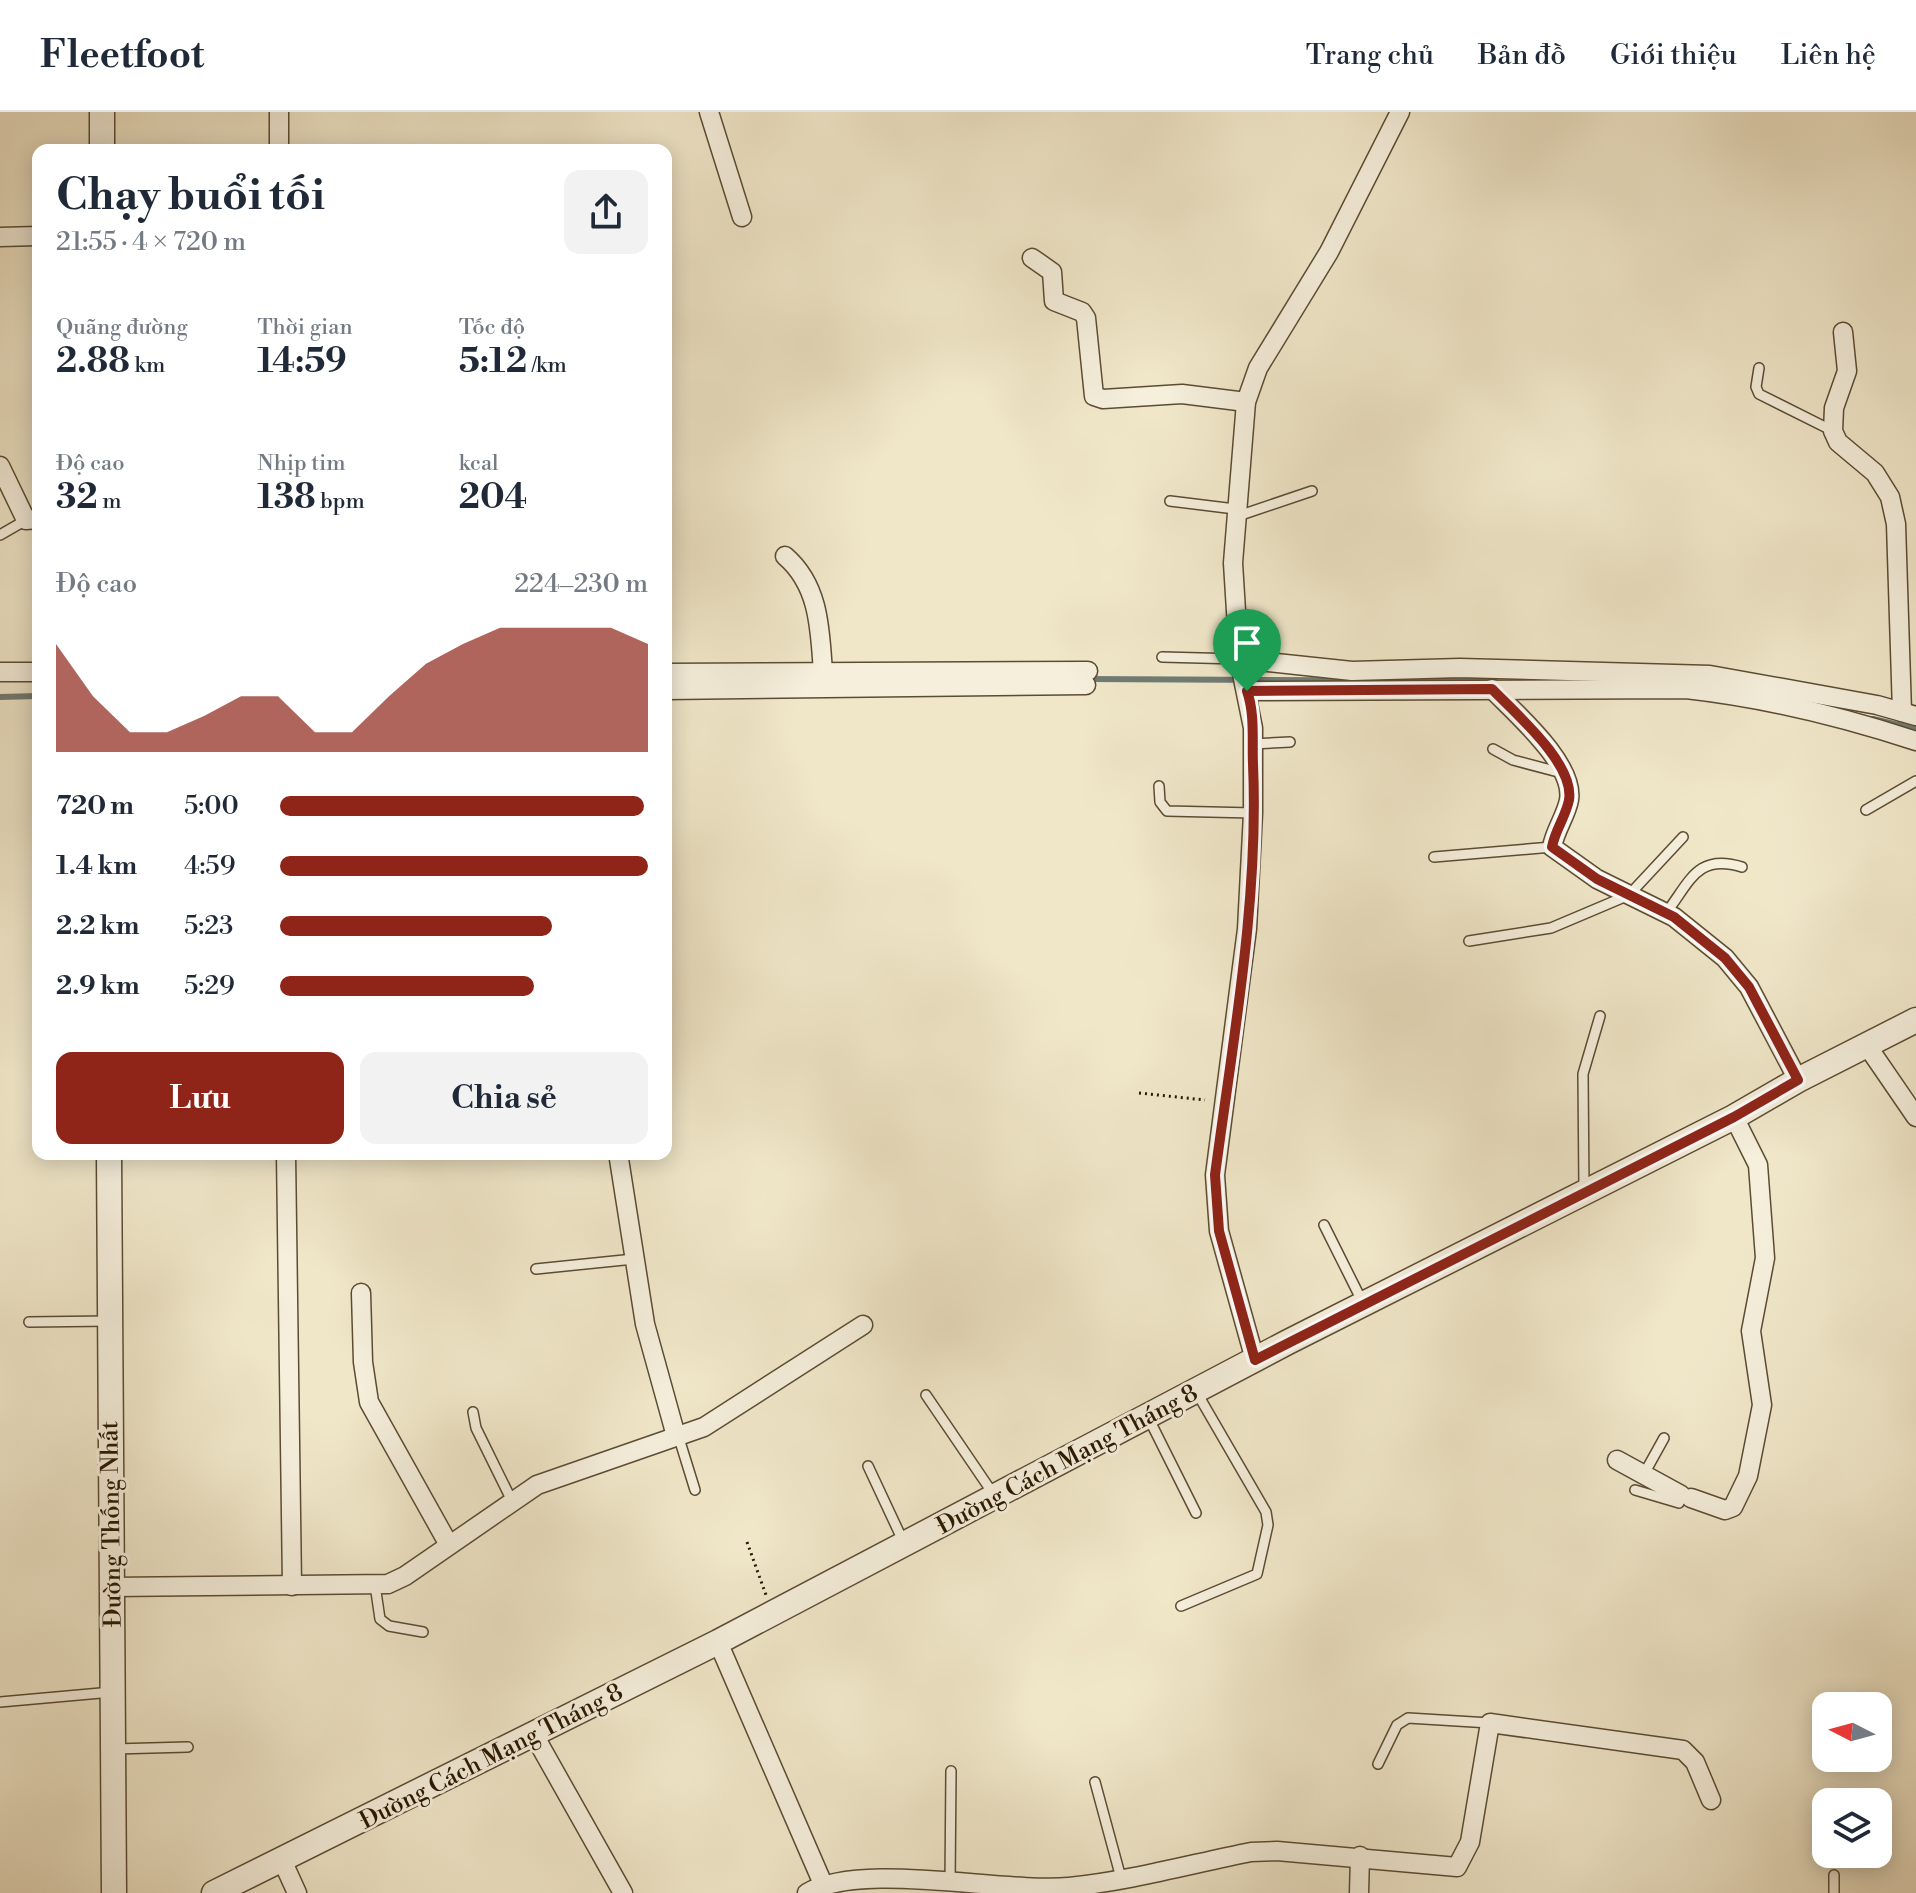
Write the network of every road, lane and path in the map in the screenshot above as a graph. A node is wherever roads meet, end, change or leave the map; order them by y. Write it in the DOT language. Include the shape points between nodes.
graph roads {
  1 [pos="102,112"];
  2 [pos="279,112"];
  3 [pos="709,112"];
  4 [pos="1400,112"];
  5 [pos="102,144"];
  6 [pos="279,144"];
  7 [pos="742,217"];
  8 [pos="32,236"];
  9 [pos="0,237"];
  10 [pos="1032,258"];
  11 [pos="1843,332"];
  12 [pos="1759,368"];
  13 [pos="1246,402"];
  14 [pos="1833,431"];
  15 [pos="0,466"];
  16 [pos="1312,491"];
  17 [pos="1170,501"];
  18 [pos="1234,513"];
  19 [pos="32,519"];
  20 [pos="0,535"];
  21 [pos="785,556"];
  22 [pos="1162,657"];
  23 [pos="0,672"];
  24 [pos="32,672"];
  25 [pos="672,673"];
  26 [pos="823,673"];
  27 [pos="1243,676"];
  28 [pos="1492,689"];
  29 [pos="672,690"];
  30 [pos="1909,714"];
  31 [pos="1916,741"];
  32 [pos="1290,742"];
  33 [pos="1252,744"];
  34 [pos="1493,749"];
  35 [pos="1565,774"];
  36 [pos="1916,781"];
  37 [pos="1159,786"];
  38 [pos="1866,810"];
  39 [pos="1253,813"];
  40 [pos="1683,837"];
  41 [pos="1552,847"];
  42 [pos="1434,857"];
  43 [pos="1742,867"];
  44 [pos="1629,895"];
  45 [pos="1666,913"];
  46 [pos="1469,941"];
  47 [pos="1600,1016"];
  48 [pos="1916,1020"];
  49 [pos="1868,1047"];
  50 [pos="1798,1080"];
  51 [pos="1139,1093"];
  52 [pos="1225,1102"];
  53 [pos="1734,1117"];
  54 [pos="1916,1117"];
  55 [pos="109,1160"];
  56 [pos="286,1160"];
  57 [pos="619,1160"];
  58 [pos="1584,1193"];
  59 [pos="1324,1225"];
  60 [pos="634,1259"];
  61 [pos="536,1269"];
  62 [pos="361,1293"];
  63 [pos="1363,1304"];
  64 [pos="110,1321"];
  65 [pos="29,1322"];
  66 [pos="863,1325"];
  67 [pos="1255,1360"];
  68 [pos="1196,1391"];
  69 [pos="926,1395"];
  70 [pos="473,1412"];
  71 [pos="1148,1417"];
  72 [pos="677,1436"];
  73 [pos="1664,1438"];
  74 [pos="1617,1460"];
  75 [pos="868,1466"];
  76 [pos="1640,1482"];
  77 [pos="695,1490"];
  78 [pos="996,1498"];
  79 [pos="512,1501"];
  80 [pos="1196,1513"];
  81 [pos="747,1542"];
  82 [pos="449,1545"];
  83 [pos="905,1545"];
  84 [pos="375,1585"];
  85 [pos="292,1586"];
  86 [pos="111,1587"];
  87 [pos="1181,1606"];
  88 [pos="772,1613"];
  89 [pos="423,1632"];
  90 [pos="718,1642"];
  91 [pos="113,1692"];
  92 [pos="0,1702"];
  93 [pos="1490,1723"];
  94 [pos="534,1735"];
  95 [pos="188,1747"];
  96 [pos="114,1749"];
  97 [pos="1378,1764"];
  98 [pos="951,1771"];
  99 [pos="1095,1782"];
  100 [pos="1711,1800"];
  101 [pos="1360,1856"];
  102 [pos="282,1860"];
  103 [pos="1834,1875"];
  104 [pos="1121,1878"];
  105 [pos="950,1884"];
  106 [pos="815,1888"];
  107 [pos="1034,1890"];
  108 [pos="114,1893"];
  109 [pos="214,1893"];
  110 [pos="297,1893"];
  111 [pos="623,1893"];
  112 [pos="1359,1893"];
  113 [pos="1834,1893"];
  1 -- 5 [label="street"];
  2 -- 6 [label="street"];
  3 -- 7 [label="street"];
  4 -- 13 [label="street" via="1329,252 1258,368"];
  8 -- 9 [label="street"];
  10 -- 13 [label="street" via="1052,272 1054,301 1086,318 1094,396 1182,394"];
  11 -- 14 [label="street" via="1847,371 1834,408"];
  12 -- 14 [label="lane" via="1759,394"];
  13 -- 18 [label="street"];
  14 -- 30 [label="street" via="1838,442 1875,473 1890,497"];
  15 -- 19 [label="street"];
  16 -- 18 [label="lane"];
  17 -- 18 [label="lane"];
  18 -- 27 [label="street"];
  19 -- 20 [label="lane"];
  21 -- 26 [label="street" via="800,572 817,607"];
  22 -- 27 [label="lane"];
  23 -- 24 [label="street"];
  25 -- 26 [label="street"];
  26 -- 29 [label="street" via="1087,678"];
  27 -- 28 [label="street"];
  27 -- 30 [label="street" via="1460,668 1710,675"];
  27 -- 33 [label="street"];
  28 -- 31 [label="street" via="1686,689 1752,697"];
  28 -- 35 [label="street"];
  32 -- 33 [label="lane"];
  33 -- 39 [label="street"];
  34 -- 35 [label="lane"];
  35 -- 41 [label="street" via="1568,802"];
  36 -- 38 [label="lane"];
  37 -- 39 [label="lane" via="1167,811"];
  39 -- 52 [label="street" via="1247,929"];
  40 -- 44 [label="lane"];
  41 -- 42 [label="lane"];
  41 -- 44 [label="street"];
  43 -- 45 [label="lane" via="1704,864"];
  44 -- 45 [label="street"];
  44 -- 46 [label="lane" via="1551,928"];
  45 -- 50 [label="street" via="1698,934 1749,987"];
  47 -- 58 [label="lane" via="1583,1074"];
  48 -- 49 [label="street, Đường Cách Mạng Tháng 8"];
  49 -- 50 [label="street, Đường Cách Mạng Tháng 8"];
  49 -- 54 [label="street"];
  50 -- 53 [label="street, Đường Cách Mạng Tháng 8"];
  51 -- 52 [label="path"];
  52 -- 67 [label="street" via="1215,1205"];
  53 -- 58 [label="street, Đường Cách Mạng Tháng 8"];
  53 -- 76 [label="street" via="1758,1165 1765,1258 1751,1331 1762,1405 1748,1476 1733,1507 1725,1510"];
  55 -- 64 [label="street, Đường Thống Nhất"];
  56 -- 85 [label="street"];
  57 -- 60 [label="street"];
  58 -- 63 [label="street, Đường Cách Mạng Tháng 8"];
  59 -- 63 [label="lane"];
  60 -- 61 [label="lane"];
  60 -- 72 [label="street" via="645,1324"];
  62 -- 82 [label="street" via="369,1402"];
  63 -- 67 [label="street, Đường Cách Mạng Tháng 8"];
  64 -- 65 [label="lane"];
  64 -- 86 [label="street, Đường Thống Nhất"];
  66 -- 72 [label="street" via="719,1419"];
  67 -- 68 [label="street, Đường Cách Mạng Tháng 8"];
  68 -- 71 [label="street, Đường Cách Mạng Tháng 8"];
  68 -- 87 [label="lane" via="1260,1499 1268,1525 1257,1574"];
  69 -- 78 [label="lane"];
  70 -- 79 [label="lane"];
  71 -- 78 [label="street, Đường Cách Mạng Tháng 8"];
  71 -- 80 [label="lane"];
  72 -- 77 [label="lane"];
  72 -- 79 [label="street" via="557,1476"];
  73 -- 76 [label="lane"];
  74 -- 76 [label="street"];
  75 -- 83 [label="lane"];
  78 -- 83 [label="street, Đường Cách Mạng Tháng 8"];
  79 -- 82 [label="street"];
  81 -- 88 [label="path"];
  82 -- 84 [label="street" via="405,1576"];
  83 -- 88 [label="street, Đường Cách Mạng Tháng 8"];
  84 -- 85 [label="street"];
  84 -- 89 [label="lane" via="380,1619 389,1626"];
  85 -- 86 [label="street"];
  86 -- 91 [label="street, Đường Thống Nhất"];
  88 -- 90 [label="street, Đường Cách Mạng Tháng 8"];
  90 -- 94 [label="street, Đường Cách Mạng Tháng 8"];
  90 -- 106 [label="street"];
  91 -- 92 [label="lane"];
  91 -- 96 [label="street, Đường Thống Nhất"];
  93 -- 97 [label="lane" via="1408,1718 1397,1725"];
  93 -- 100 [label="street" via="1683,1750 1695,1762"];
  93 -- 101 [label="street" via="1463,1861 1446,1867"];
  94 -- 102 [label="street, Đường Cách Mạng Tháng 8"];
  94 -- 111 [label="street"];
  95 -- 96 [label="lane"];
  96 -- 108 [label="street, Đường Thống Nhất"];
  98 -- 105 [label="lane"];
  99 -- 104 [label="lane"];
  101 -- 104 [label="street" via="1251,1852"];
  101 -- 112 [label="street"];
  102 -- 109 [label="street, Đường Cách Mạng Tháng 8"];
  102 -- 110 [label="street"];
  103 -- 113 [label="lane"];
  104 -- 107 [label="street"];
  105 -- 106 [label="street" via="861,1880"];
  105 -- 107 [label="street"];
}
